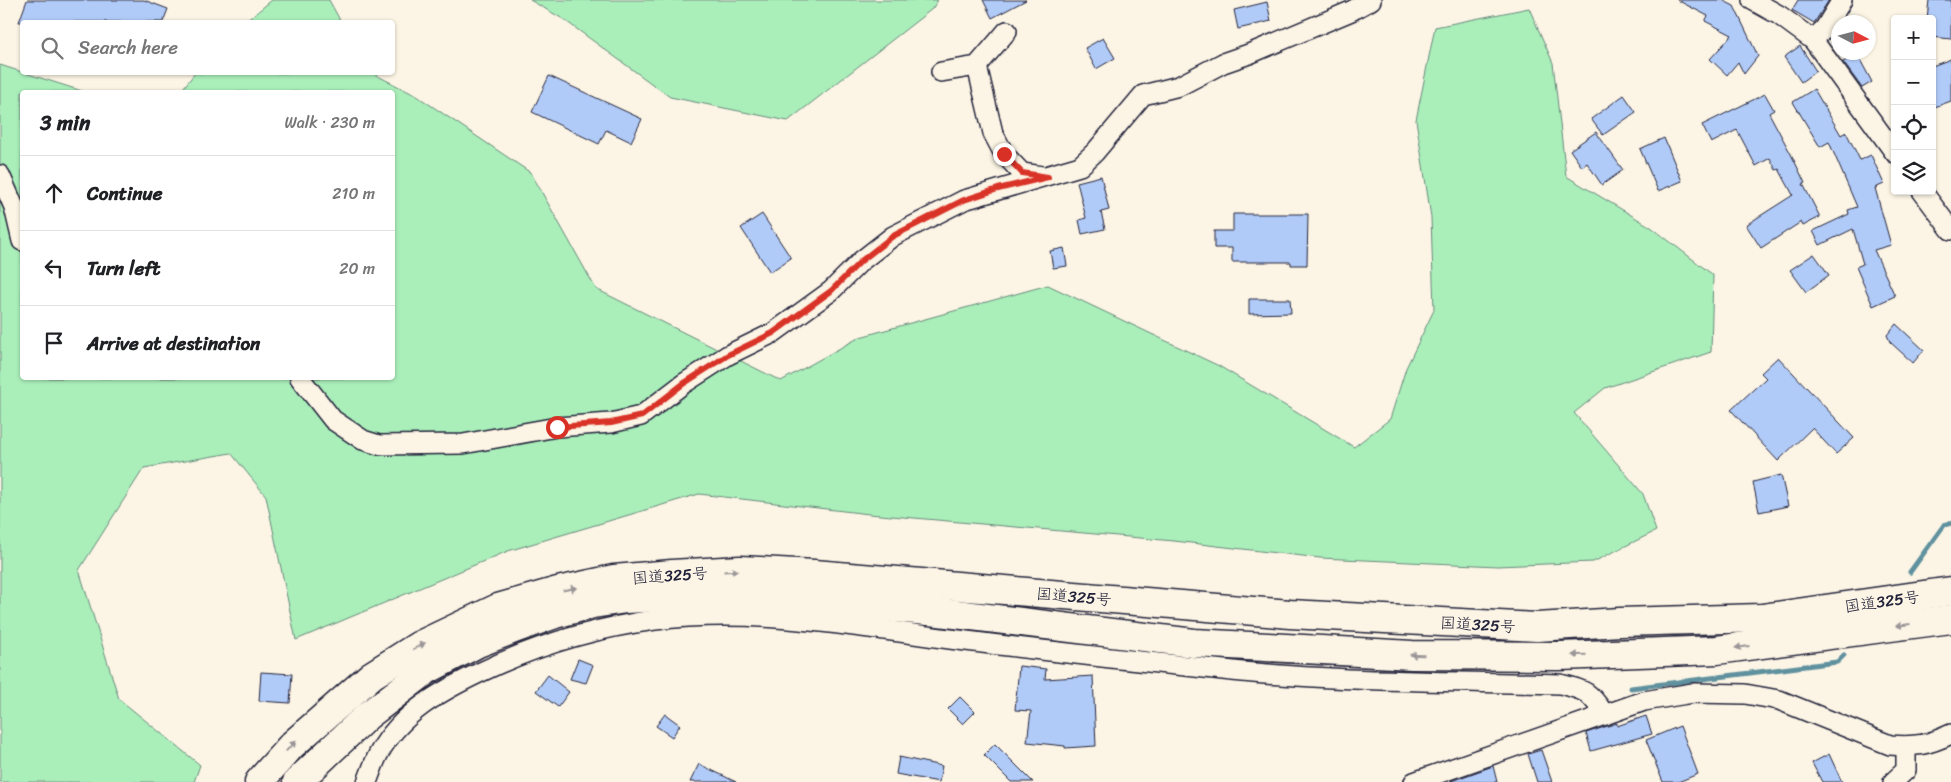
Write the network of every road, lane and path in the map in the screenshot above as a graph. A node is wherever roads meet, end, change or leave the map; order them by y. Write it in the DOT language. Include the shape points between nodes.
graph roads {
  1 [pos="1372,0"];
  2 [pos="1752,0"];
  3 [pos="1842,0"];
  4 [pos="1007,31"];
  5 [pos="1813,40"];
  6 [pos="977,66"];
  7 [pos="941,72"];
  8 [pos="1892,150"];
  9 [pos="0,175"];
  10 [pos="1048,177"];
  11 [pos="1925,195"];
  12 [pos="1951,230"];
  13 [pos="20,232"];
  14 [pos="302,380"];
  15 [pos="1951,591"];
  16 [pos="1951,619"];
  17 [pos="1605,715"];
  18 [pos="1951,734"];
  19 [pos="1906,746"];
  20 [pos="259,782"];
  21 [pos="297,782"];
  22 [pos="367,782"];
  23 [pos="1414,782"];
  24 [pos="1893,782"];
  1 -- 10 [label="street" via="1343,15 1223,63 1179,86 1143,95 1080,166"];
  2 -- 5 [label="street" via="1780,15"];
  3 -- 5 [label="street" via="1825,28"];
  4 -- 6 [label="street"];
  5 -- 8 [label="street"];
  6 -- 7 [label="street"];
  6 -- 10 [label="street" via="992,133 1004,154 1022,173"];
  9 -- 13 [label="street" via="14,207"];
  10 -- 14 [label="street" via="964,200 893,236 861,261 831,291 773,333 728,355 642,416 463,444 379,445 363,440 333,420"];
  11 -- 12 [label="street"];
  20 -- 15 [label="highway, 国道325号, one-way" via="292,745 334,707 372,675 418,646 498,608 614,579 740,570 805,573 1290,614 1537,627 1762,618"];
  16 -- 21 [label="highway, 国道325号, one-way" via="1717,650 1560,656 1412,656 1194,643 939,612 726,593 626,599 555,614 478,643 427,670 367,716"];
  17 -- 19 [label="street" via="1644,701 1693,693 1745,694 1779,700 1867,737 1890,745"];
  17 -- 22 [label="street" via="1593,697 1580,688 1560,684 1366,680 1218,670 808,621 707,617 656,620 555,642 507,659 457,683 420,706 395,729 378,754"];
  17 -- 23 [label="street"];
  18 -- 19 [label="street" via="1930,744"];
  19 -- 24 [label="street" via="1906,770"];
}
